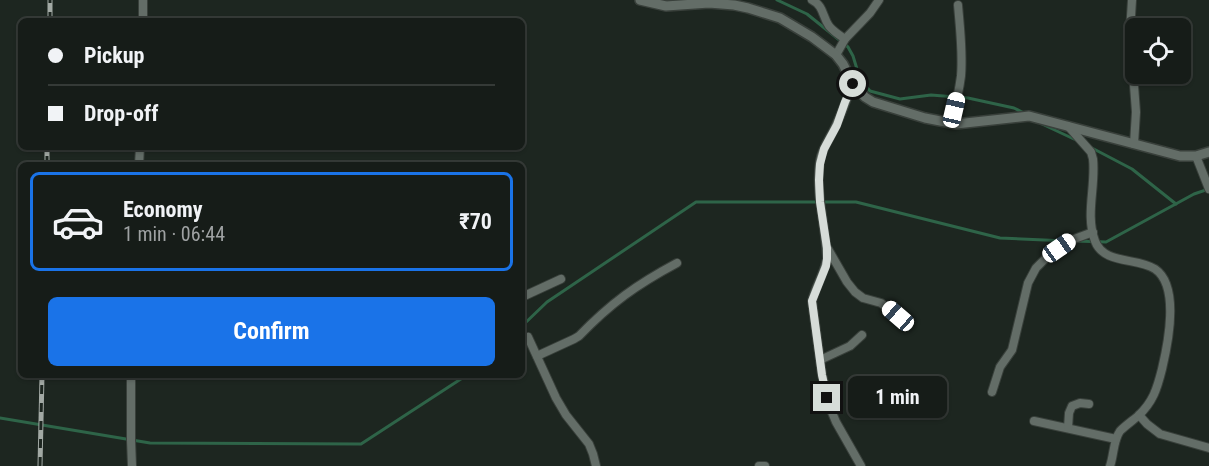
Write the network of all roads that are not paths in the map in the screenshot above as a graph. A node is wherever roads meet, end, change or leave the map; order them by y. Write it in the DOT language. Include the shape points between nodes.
graph roads {
  1 [pos="143,0"];
  2 [pos="640,0"];
  3 [pos="812,0"];
  4 [pos="879,0"];
  5 [pos="1132,0"];
  6 [pos="701,2"];
  7 [pos="958,5"];
  8 [pos="143,18"];
  9 [pos="845,39"];
  10 [pos="836,55"];
  11 [pos="853,84"];
  12 [pos="951,123"];
  13 [pos="1068,126"];
  14 [pos="1134,144"];
  15 [pos="1209,152"];
  16 [pos="1198,160"];
  17 [pos="1209,189"];
  18 [pos="1093,232"];
  19 [pos="827,248"];
  20 [pos="677,263"];
  21 [pos="561,279"];
  22 [pos="525,296"];
  23 [pos="898,316"];
  24 [pos="862,335"];
  25 [pos="528,337"];
  26 [pos="537,356"];
  27 [pos="820,360"];
  28 [pos="130,378"];
  29 [pos="992,392"];
  30 [pos="1089,404"];
  31 [pos="1139,415"];
  32 [pos="1034,421"];
  33 [pos="1068,428"];
  34 [pos="1116,439"];
  35 [pos="1209,448"];
  36 [pos="132,466"];
  37 [pos="596,466"];
  38 [pos="759,466"];
  39 [pos="765,466"];
  40 [pos="861,466"];
  41 [pos="1110,466"];
  1 -- 8 [label="street"];
  2 -- 6 [label="street" via="666,6"];
  3 -- 9 [label="street" via="818,3 830,27"];
  4 -- 9 [label="street"];
  5 -- 14 [label="street"];
  6 -- 10 [label="street" via="767,13 791,24"];
  7 -- 12 [label="street" via="961,70"];
  9 -- 10 [label="street"];
  10 -- 11 [label="street"];
  11 -- 12 [label="street" via="873,102"];
  11 -- 19 [label="street" via="821,158 820,202"];
  12 -- 13 [label="street" via="1029,116"];
  13 -- 14 [label="street"];
  13 -- 18 [label="street" via="1093,159"];
  14 -- 16 [label="street"];
  15 -- 16 [label="street"];
  16 -- 17 [label="street"];
  18 -- 29 [label="street" via="1069,241 1036,268 1028,283 1012,350 1000,367"];
  18 -- 31 [label="street" via="1095,242 1106,253 1154,268 1168,288 1170,314 1162,367 1154,397"];
  19 -- 23 [label="street" via="855,292 881,303"];
  19 -- 27 [label="street" via="826,266 812,301"];
  20 -- 26 [label="street" via="622,296 574,339"];
  21 -- 22 [label="street"];
  24 -- 27 [label="street" via="850,346"];
  25 -- 26 [label="street"];
  26 -- 37 [label="street" via="566,415 589,444"];
  27 -- 40 [label="street" via="831,410"];
  28 -- 36 [label="street"];
  30 -- 33 [label="street" via="1072,406"];
  31 -- 34 [label="street"];
  31 -- 35 [label="street" via="1160,434"];
  32 -- 33 [label="street"];
  33 -- 34 [label="street"];
  34 -- 41 [label="street"];
  38 -- 39 [label="street"];
}
